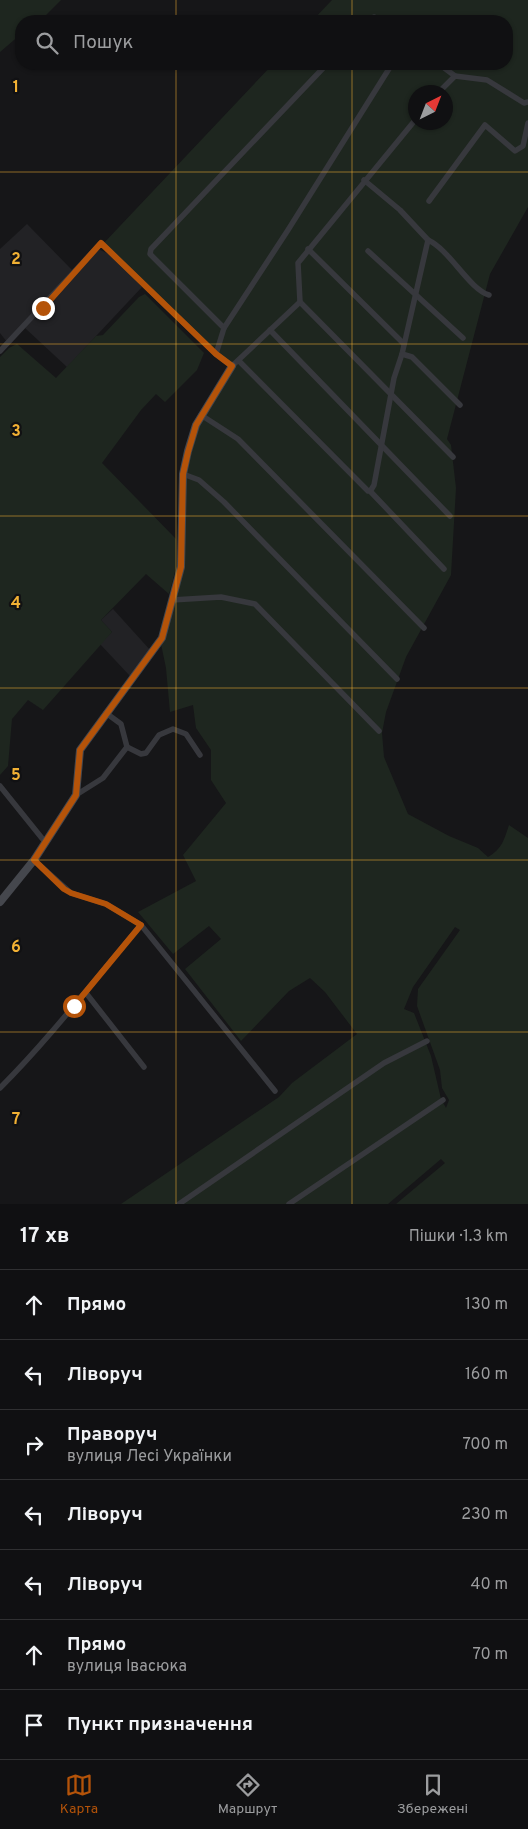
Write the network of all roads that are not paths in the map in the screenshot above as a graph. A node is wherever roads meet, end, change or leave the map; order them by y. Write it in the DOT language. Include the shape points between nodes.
graph roads {
  1 [pos="321,70"];
  2 [pos="388,70"];
  3 [pos="446,70"];
  4 [pos="455,76"];
  5 [pos="446,85"];
  6 [pos="528,102"];
  7 [pos="528,123"];
  8 [pos="408,128"];
  9 [pos="364,180"];
  10 [pos="429,201"];
  11 [pos="428,240"];
  12 [pos="308,249"];
  13 [pos="368,250"];
  14 [pos="414,293"];
  15 [pos="489,295"];
  16 [pos="300,302"];
  17 [pos="224,328"];
  18 [pos="270,330"];
  19 [pos="463,338"];
  20 [pos="404,344"];
  21 [pos="0,351"];
  22 [pos="216,354"];
  23 [pos="402,354"];
  24 [pos="239,361"];
  25 [pos="232,366"];
  26 [pos="392,397"];
  27 [pos="460,405"];
  28 [pos="202,415"];
  29 [pos="382,446"];
  30 [pos="453,457"];
  31 [pos="183,474"];
  32 [pos="370,491"];
  33 [pos="450,516"];
  34 [pos="444,569"];
  35 [pos="172,600"];
  36 [pos="424,628"];
  37 [pos="397,679"];
  38 [pos="106,714"];
  39 [pos="379,731"];
  40 [pos="127,747"];
  41 [pos="200,755"];
  42 [pos="0,786"];
  43 [pos="76,795"];
  44 [pos="46,842"];
  45 [pos="34,860"];
  46 [pos="0,902"];
  47 [pos="141,925"];
  48 [pos="86,993"];
  49 [pos="427,1041"];
  50 [pos="144,1067"];
  51 [pos="0,1088"];
  52 [pos="275,1091"];
  53 [pos="443,1100"];
  54 [pos="179,1204"];
  55 [pos="289,1204"];
  1 -- 17 [label="street" via="151,249 150,254"];
  2 -- 17 [label="street"];
  3 -- 4 [label="street"];
  4 -- 5 [label="street"];
  4 -- 6 [label="street" via="487,80 524,103"];
  7 -- 10 [label="street" via="523,146 516,151 485,125"];
  8 -- 9 [label="street"];
  9 -- 11 [label="street" via="400,210"];
  9 -- 12 [label="street"];
  11 -- 14 [label="street"];
  11 -- 15 [label="street"];
  12 -- 16 [label="street" via="297,267"];
  12 -- 20 [label="street"];
  13 -- 14 [label="street"];
  14 -- 19 [label="street"];
  14 -- 20 [label="street"];
  16 -- 18 [label="street"];
  16 -- 26 [label="street"];
  17 -- 22 [label="street"];
  18 -- 24 [label="street"];
  18 -- 29 [label="street"];
  20 -- 23 [label="street"];
  21 -- 22 [label="street" via="101,243"];
  22 -- 25 [label="street"];
  23 -- 26 [label="street"];
  23 -- 27 [label="street" via="412,357"];
  24 -- 25 [label="street"];
  24 -- 32 [label="street" via="360,486"];
  25 -- 28 [label="street"];
  26 -- 29 [label="street"];
  26 -- 30 [label="street"];
  28 -- 31 [label="street" via="196,425"];
  28 -- 36 [label="street" via="238,439"];
  29 -- 32 [label="street"];
  29 -- 33 [label="street"];
  31 -- 35 [label="street" via="181,567"];
  31 -- 37 [label="street" via="199,480 224,502"];
  32 -- 34 [label="street"];
  35 -- 38 [label="street" via="159,642"];
  35 -- 39 [label="street" via="221,597 255,604"];
  38 -- 40 [label="street" via="121,724"];
  38 -- 43 [label="street" via="80,750"];
  40 -- 41 [label="street" via="146,753 159,735 173,729 186,734"];
  40 -- 43 [label="street" via="103,778"];
  42 -- 44 [label="street"];
  43 -- 44 [label="street"];
  44 -- 45 [label="street"];
  45 -- 46 [label="street"];
  45 -- 47 [label="street" via="64,889 106,904"];
  47 -- 48 [label="street"];
  47 -- 52 [label="street"];
  48 -- 50 [label="street"];
  48 -- 51 [label="street"];
  49 -- 54 [label="street" via="384,1063"];
  53 -- 55 [label="street"];
}
